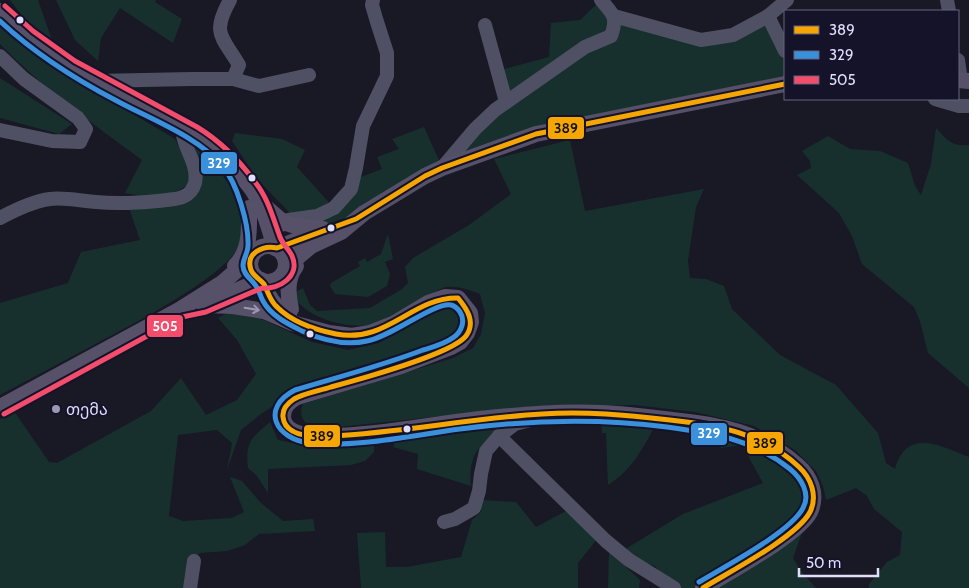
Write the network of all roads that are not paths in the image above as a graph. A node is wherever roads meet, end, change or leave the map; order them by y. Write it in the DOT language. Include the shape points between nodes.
graph roads {
  1 [pos="230,0"];
  2 [pos="373,0"];
  3 [pos="601,0"];
  4 [pos="787,0"];
  5 [pos="0,11"];
  6 [pos="614,16"];
  7 [pos="768,16"];
  8 [pos="485,25"];
  9 [pos="784,49"];
  10 [pos="0,56"];
  11 [pos="959,64"];
  12 [pos="309,75"];
  13 [pos="233,79"];
  14 [pos="95,81"];
  15 [pos="963,81"];
  16 [pos="784,84"];
  17 [pos="938,100"];
  18 [pos="506,102"];
  19 [pos="969,106"];
  20 [pos="182,128"];
  21 [pos="0,130"];
  22 [pos="442,168"];
  23 [pos="254,204"];
  24 [pos="0,218"];
  25 [pos="283,222"];
  26 [pos="326,235"];
  27 [pos="275,245"];
  28 [pos="253,255"];
  29 [pos="284,272"];
  30 [pos="262,280"];
  31 [pos="198,303"];
  32 [pos="291,309"];
  33 [pos="313,327"];
  34 [pos="0,407"];
  35 [pos="556,413"];
  36 [pos="499,436"];
  37 [pos="444,522"];
  38 [pos="194,561"];
  39 [pos="190,588"];
  40 [pos="674,588"];
  41 [pos="703,588"];
  1 -- 13 [label="street" via="220,19 219,29 221,38 239,66"];
  2 -- 25 [label="street" via="387,53 387,76 363,126 351,188 334,208 317,216"];
  3 -- 6 [label="street"];
  4 -- 7 [label="street"];
  5 -- 14 [label="main road" via="41,46"];
  6 -- 7 [label="street" via="701,40 733,36"];
  6 -- 18 [label="street" via="611,36 585,47"];
  7 -- 9 [label="street"];
  8 -- 18 [label="street"];
  10 -- 21 [label="street" via="24,79 78,118 86,129 80,142 52,141"];
  11 -- 15 [label="street"];
  12 -- 13 [label="street" via="259,86"];
  13 -- 14 [label="street"];
  14 -- 20 [label="main road"];
  16 -- 22 [label="main road" via="536,134"];
  17 -- 19 [label="street"];
  18 -- 22 [label="street" via="475,128"];
  20 -- 23 [label="main road" via="210,144 236,172"];
  20 -- 24 [label="street" via="195,168 193,188 182,198 139,203 50,199"];
  22 -- 26 [label="main road"];
  23 -- 25 [label="main road"];
  23 -- 27 [label="main road"];
  23 -- 28 [label="main road"];
  23 -- 31 [label="main road" via="246,252"];
  25 -- 26 [label="main road"];
  25 -- 27 [label="street"];
  26 -- 27 [label="main road"];
  26 -- 29 [label="main road"];
  26 -- 32 [label="main road" via="290,276"];
  27 -- 28 [label="main road" via="264,246"];
  27 -- 29 [label="main road" via="284,256"];
  28 -- 30 [label="main road" via="252,271"];
  28 -- 31 [label="main road"];
  29 -- 30 [label="main road" via="276,280"];
  29 -- 32 [label="main road" via="282,292"];
  30 -- 31 [label="main road"];
  30 -- 33 [label="main road" via="278,308"];
  31 -- 33 [label="main road, one-way" via="264,311 292,323"];
  31 -- 34 [label="main road" via="179,310"];
  32 -- 33 [label="main road"];
  33 -- 35 [label="main road" via="342,335 362,335 393,324 428,303 445,297 458,298 470,313 471,322 460,342 451,347 287,403 284,421 290,429 304,435 343,436"];
  35 -- 36 [label="street" via="515,424"];
  35 -- 41 [label="main road" via="633,415 717,426 752,437 801,468 814,494 809,514 775,544"];
  36 -- 37 [label="street" via="486,451 474,508"];
  36 -- 40 [label="street" via="606,542"];
  38 -- 39 [label="street"];
}
